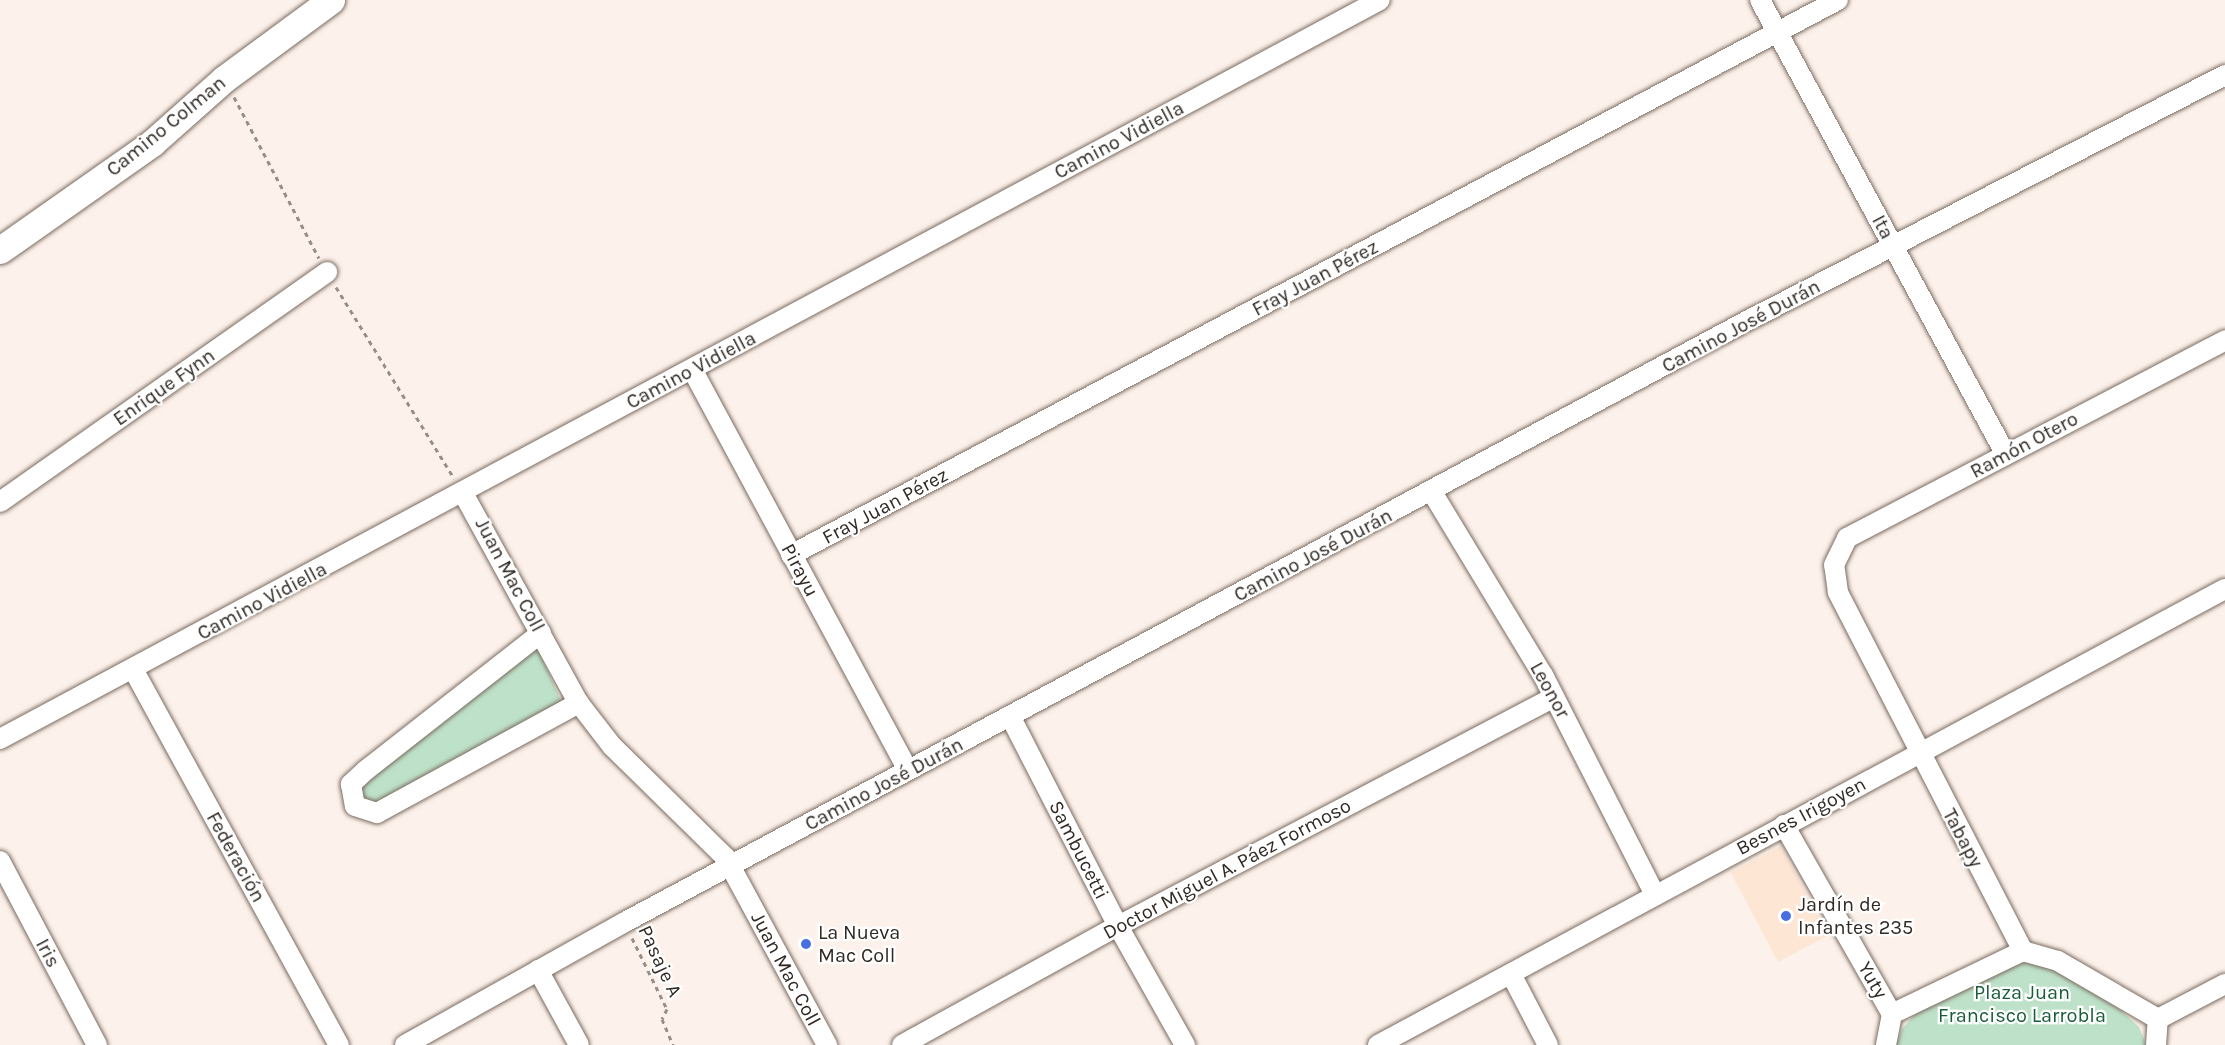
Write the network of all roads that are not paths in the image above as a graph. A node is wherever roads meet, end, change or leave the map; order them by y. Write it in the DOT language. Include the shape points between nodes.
graph roads {
  1 [pos="331,0"];
  2 [pos="1380,0"];
  3 [pos="1760,0"];
  4 [pos="1838,0"];
  5 [pos="1778,33"];
  6 [pos="2225,75"];
  7 [pos="1893,246"];
  8 [pos="0,250"];
  9 [pos="327,272"];
  10 [pos="2225,340"];
  11 [pos="692,369"];
  12 [pos="2006,455"];
  13 [pos="1432,492"];
  14 [pos="464,493"];
  15 [pos="0,502"];
  16 [pos="791,555"];
  17 [pos="1836,562"];
  18 [pos="2225,589"];
  19 [pos="541,633"];
  20 [pos="133,669"];
  21 [pos="1554,697"];
  22 [pos="579,703"];
  23 [pos="1010,716"];
  24 [pos="0,739"];
  25 [pos="1918,753"];
  26 [pos="908,770"];
  27 [pos="1784,825"];
  28 [pos="0,861"];
  29 [pos="731,867"];
  30 [pos="1655,895"];
  31 [pos="1118,926"];
  32 [pos="2023,951"];
  33 [pos="538,970"];
  34 [pos="1511,974"];
  35 [pos="2225,984"];
  36 [pos="1892,1014"];
  37 [pos="2158,1019"];
  38 [pos="97,1045"];
  39 [pos="339,1045"];
  40 [pos="405,1045"];
  41 [pos="579,1045"];
  42 [pos="826,1045"];
  43 [pos="902,1045"];
  44 [pos="1185,1045"];
  45 [pos="1378,1045"];
  46 [pos="1548,1045"];
  47 [pos="1886,1045"];
  48 [pos="2156,1045"];
  1 -- 8 [label="street, Camino Colman" via="224,79 152,143"];
  2 -- 11 [label="street, Camino Vidiella"];
  3 -- 5 [label="street, Ita"];
  4 -- 5 [label="street, Fray Juan Pérez"];
  5 -- 7 [label="street, Ita"];
  5 -- 16 [label="street, Fray Juan Pérez"];
  6 -- 7 [label="street, Camino José Durán"];
  7 -- 12 [label="street, Ita"];
  7 -- 13 [label="street, Camino José Durán"];
  9 -- 15 [label="street, Enrique Fynn"];
  10 -- 12 [label="street, Ramón Otero"];
  11 -- 14 [label="street, Camino Vidiella"];
  11 -- 16 [label="street, Pirayu"];
  12 -- 17 [label="street, Ramón Otero" via="1847,538"];
  13 -- 21 [label="street, Leonor"];
  13 -- 23 [label="street, Camino José Durán"];
  14 -- 19 [label="street, Juan Mac Coll"];
  14 -- 20 [label="street, Camino Vidiella"];
  16 -- 26 [label="street, Pirayu"];
  17 -- 25 [label="street, Tabapy" via="1838,592"];
  18 -- 25 [label="street, Besnes Irigoyen"];
  19 -- 22 [label="street, Juan Mac Coll"];
  19 -- 22 [label="street" via="366,770 351,784 355,806 377,813"];
  20 -- 24 [label="street, Camino Vidiella"];
  20 -- 39 [label="street, Federación"];
  21 -- 30 [label="street, Leonor"];
  21 -- 31 [label="street, Doctor Miguel A. Páez Formoso"];
  22 -- 29 [label="street, Juan Mac Coll" via="612,746 711,842"];
  23 -- 26 [label="street, Camino José Durán"];
  23 -- 31 [label="street, Sambucetti"];
  25 -- 27 [label="street, Besnes Irigoyen"];
  25 -- 32 [label="street, Tabapy"];
  26 -- 29 [label="street, Camino José Durán"];
  27 -- 30 [label="street, Besnes Irigoyen"];
  27 -- 36 [label="street, Yuty"];
  28 -- 38 [label="street, Iris"];
  29 -- 33 [label="street, Camino José Durán"];
  29 -- 42 [label="street, Juan Mac Coll"];
  30 -- 34 [label="street, Besnes Irigoyen"];
  31 -- 43 [label="street, Doctor Miguel A. Páez Formoso"];
  31 -- 44 [label="street, Sambucetti"];
  32 -- 36 [label="street"];
  32 -- 37 [label="street" via="2058,961"];
  33 -- 40 [label="street, Camino José Durán"];
  33 -- 41 [label="street"];
  34 -- 45 [label="street, Besnes Irigoyen"];
  34 -- 46 [label="street"];
  35 -- 37 [label="street"];
  36 -- 47 [label="street, Yuty"];
  37 -- 48 [label="street"];
}
